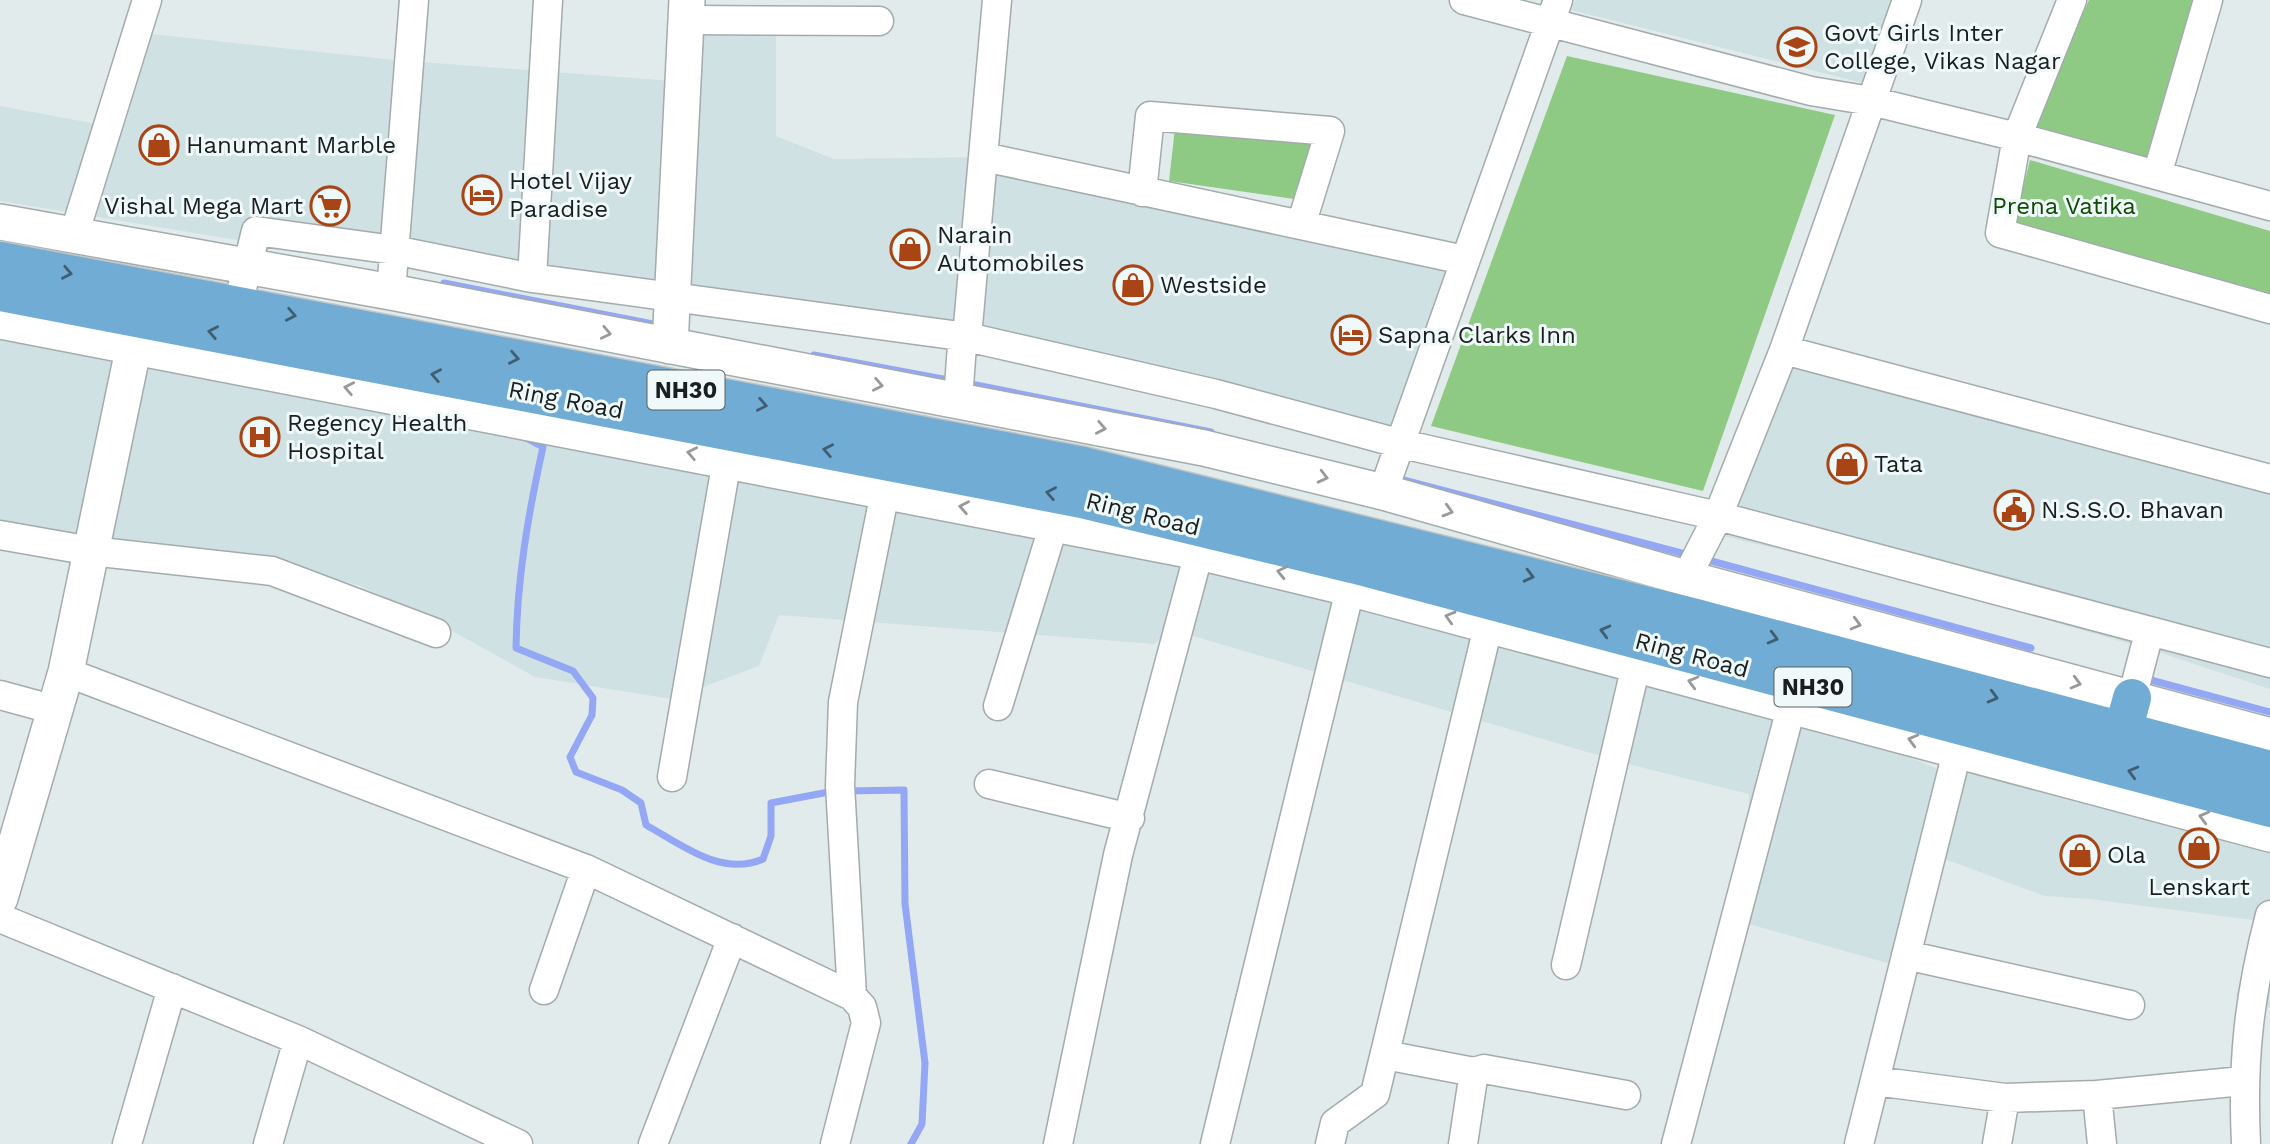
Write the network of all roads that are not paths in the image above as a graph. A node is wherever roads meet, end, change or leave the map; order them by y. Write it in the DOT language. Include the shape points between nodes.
graph roads {
  1 [pos="147,0"];
  2 [pos="414,0"];
  3 [pos="548,0"];
  4 [pos="997,0"];
  5 [pos="1464,0"];
  6 [pos="1907,0"];
  7 [pos="2071,0"];
  8 [pos="2208,0"];
  9 [pos="686,10"];
  10 [pos="1554,11"];
  11 [pos="879,20"];
  12 [pos="1871,101"];
  13 [pos="2017,137"];
  14 [pos="984,156"];
  15 [pos="2157,175"];
  16 [pos="1142,192"];
  17 [pos="2270,206"];
  18 [pos="0,222"];
  19 [pos="1301,225"];
  20 [pos="74,235"];
  21 [pos="153,250"];
  22 [pos="394,250"];
  23 [pos="1464,260"];
  24 [pos="0,261"];
  25 [pos="247,267"];
  26 [pos="532,278"];
  27 [pos="0,292"];
  28 [pos="391,292"];
  29 [pos="238,305"];
  30 [pos="2270,309"];
  31 [pos="139,317"];
  32 [pos="0,321"];
  33 [pos="672,323"];
  34 [pos="965,341"];
  35 [pos="1784,350"];
  36 [pos="959,391"];
  37 [pos="732,446"];
  38 [pos="1389,471"];
  39 [pos="886,477"];
  40 [pos="2270,480"];
  41 [pos="1718,516"];
  42 [pos="1054,524"];
  43 [pos="0,535"];
  44 [pos="91,551"];
  45 [pos="1199,552"];
  46 [pos="1689,572"];
  47 [pos="1352,577"];
  48 [pos="1488,627"];
  49 [pos="436,634"];
  50 [pos="2147,641"];
  51 [pos="1639,654"];
  52 [pos="2270,663"];
  53 [pos="66,672"];
  54 [pos="0,695"];
  55 [pos="2131,704"];
  56 [pos="998,706"];
  57 [pos="1791,708"];
  58 [pos="55,710"];
  59 [pos="2270,736"];
  60 [pos="1957,752"];
  61 [pos="2270,769"];
  62 [pos="672,777"];
  63 [pos="989,784"];
  64 [pos="2270,808"];
  65 [pos="1130,818"];
  66 [pos="2270,834"];
  67 [pos="586,869"];
  68 [pos="0,898"];
  69 [pos="2270,915"];
  70 [pos="0,918"];
  71 [pos="732,939"];
  72 [pos="1906,955"];
  73 [pos="1566,965"];
  74 [pos="172,988"];
  75 [pos="544,990"];
  76 [pos="852,996"];
  77 [pos="2130,1004"];
  78 [pos="2259,1026"];
  79 [pos="299,1040"];
  80 [pos="1385,1055"];
  81 [pos="1474,1072"];
  82 [pos="1875,1081"];
  83 [pos="2243,1081"];
  84 [pos="1626,1095"];
  85 [pos="2097,1095"];
  86 [pos="2005,1098"];
  87 [pos="127,1144"];
  88 [pos="268,1144"];
  89 [pos="518,1144"];
  90 [pos="653,1144"];
  91 [pos="835,1144"];
  92 [pos="1058,1144"];
  93 [pos="1215,1144"];
  94 [pos="1330,1144"];
  95 [pos="1463,1144"];
  96 [pos="1676,1144"];
  97 [pos="1859,1144"];
  98 [pos="1997,1144"];
  99 [pos="2102,1144"];
  100 [pos="2246,1144"];
  1 -- 20 [label="street"];
  2 -- 22 [label="street"];
  3 -- 26 [label="street"];
  4 -- 14 [label="street"];
  5 -- 10 [label="street"];
  6 -- 12 [label="street"];
  7 -- 13 [label="street"];
  8 -- 15 [label="street"];
  9 -- 11 [label="street"];
  9 -- 33 [label="street"];
  10 -- 12 [label="street" via="1811,91"];
  10 -- 23 [label="street"];
  12 -- 13 [label="street"];
  12 -- 35 [label="street"];
  13 -- 15 [label="street"];
  13 -- 30 [label="street" via="2000,233"];
  14 -- 16 [label="street"];
  14 -- 34 [label="street"];
  15 -- 17 [label="street"];
  16 -- 19 [label="street"];
  16 -- 19 [label="street" via="1150,116 1330,131"];
  18 -- 20 [label="street"];
  19 -- 23 [label="street"];
  20 -- 21 [label="street"];
  21 -- 25 [label="street"];
  21 -- 31 [label="street"];
  22 -- 25 [label="street" via="256,231"];
  22 -- 26 [label="street"];
  22 -- 28 [label="street"];
  23 -- 38 [label="street"];
  24 -- 31 [label="highway, Ring Road / NH30, one-way"];
  25 -- 28 [label="street"];
  25 -- 29 [label="street"];
  26 -- 33 [label="street"];
  27 -- 31 [label="highway, Ring Road / NH30"];
  28 -- 33 [label="street, one-way"];
  29 -- 31 [label="highway, Ring Road / NH30"];
  29 -- 55 [label="highway, Ring Road / NH30, one-way" via="1083,466 1654,607"];
  31 -- 32 [label="street"];
  37 -- 31 [label="highway, Ring Road / NH30, one-way"];
  31 -- 44 [label="street"];
  33 -- 34 [label="street"];
  33 -- 36 [label="street, one-way"];
  34 -- 36 [label="street"];
  34 -- 38 [label="street" via="1216,394"];
  35 -- 40 [label="street"];
  35 -- 41 [label="street"];
  36 -- 38 [label="street, one-way" via="1204,448"];
  39 -- 37 [label="highway, Ring Road / NH30, one-way"];
  37 -- 62 [label="street"];
  38 -- 41 [label="street"];
  38 -- 46 [label="street, one-way"];
  42 -- 39 [label="street, one-way"];
  47 -- 39 [label="highway, Ring Road / NH30, one-way" via="1082,499"];
  39 -- 76 [label="street" via="843,702 840,793"];
  41 -- 46 [label="street"];
  41 -- 50 [label="street"];
  42 -- 45 [label="street"];
  42 -- 56 [label="street"];
  43 -- 44 [label="street"];
  44 -- 49 [label="street" via="272,571"];
  44 -- 53 [label="street"];
  47 -- 45 [label="street, one-way"];
  45 -- 65 [label="street"];
  46 -- 55 [label="street, one-way"];
  48 -- 47 [label="street, one-way"];
  51 -- 47 [label="highway, Ring Road / NH30, one-way"];
  47 -- 93 [label="street"];
  48 -- 51 [label="street"];
  48 -- 80 [label="street"];
  50 -- 52 [label="street"];
  50 -- 55 [label="street"];
  57 -- 51 [label="street, one-way"];
  64 -- 51 [label="highway, Ring Road / NH30, one-way"];
  51 -- 73 [label="street"];
  53 -- 58 [label="street"];
  53 -- 67 [label="street"];
  54 -- 58 [label="street"];
  55 -- 59 [label="street"];
  55 -- 61 [label="highway, Ring Road / NH30"];
  60 -- 57 [label="street, one-way"];
  57 -- 96 [label="street"];
  58 -- 68 [label="street"];
  66 -- 60 [label="street, one-way"];
  60 -- 72 [label="street"];
  63 -- 65 [label="street"];
  65 -- 92 [label="street" via="1118,855"];
  67 -- 71 [label="street"];
  67 -- 75 [label="street"];
  69 -- 78 [label="street"];
  70 -- 74 [label="street"];
  71 -- 76 [label="street"];
  71 -- 90 [label="street"];
  72 -- 77 [label="street"];
  72 -- 82 [label="street"];
  74 -- 79 [label="street"];
  74 -- 87 [label="street"];
  76 -- 91 [label="street" via="862,1007 866,1023"];
  78 -- 83 [label="street"];
  79 -- 88 [label="street"];
  79 -- 89 [label="street"];
  80 -- 81 [label="street"];
  80 -- 94 [label="street" via="1375,1094 1335,1123"];
  81 -- 84 [label="street" via="1483,1069"];
  81 -- 95 [label="street"];
  82 -- 86 [label="street"];
  82 -- 97 [label="street"];
  83 -- 85 [label="street"];
  83 -- 100 [label="street"];
  85 -- 86 [label="street"];
  85 -- 99 [label="street"];
  86 -- 98 [label="street"];
}
